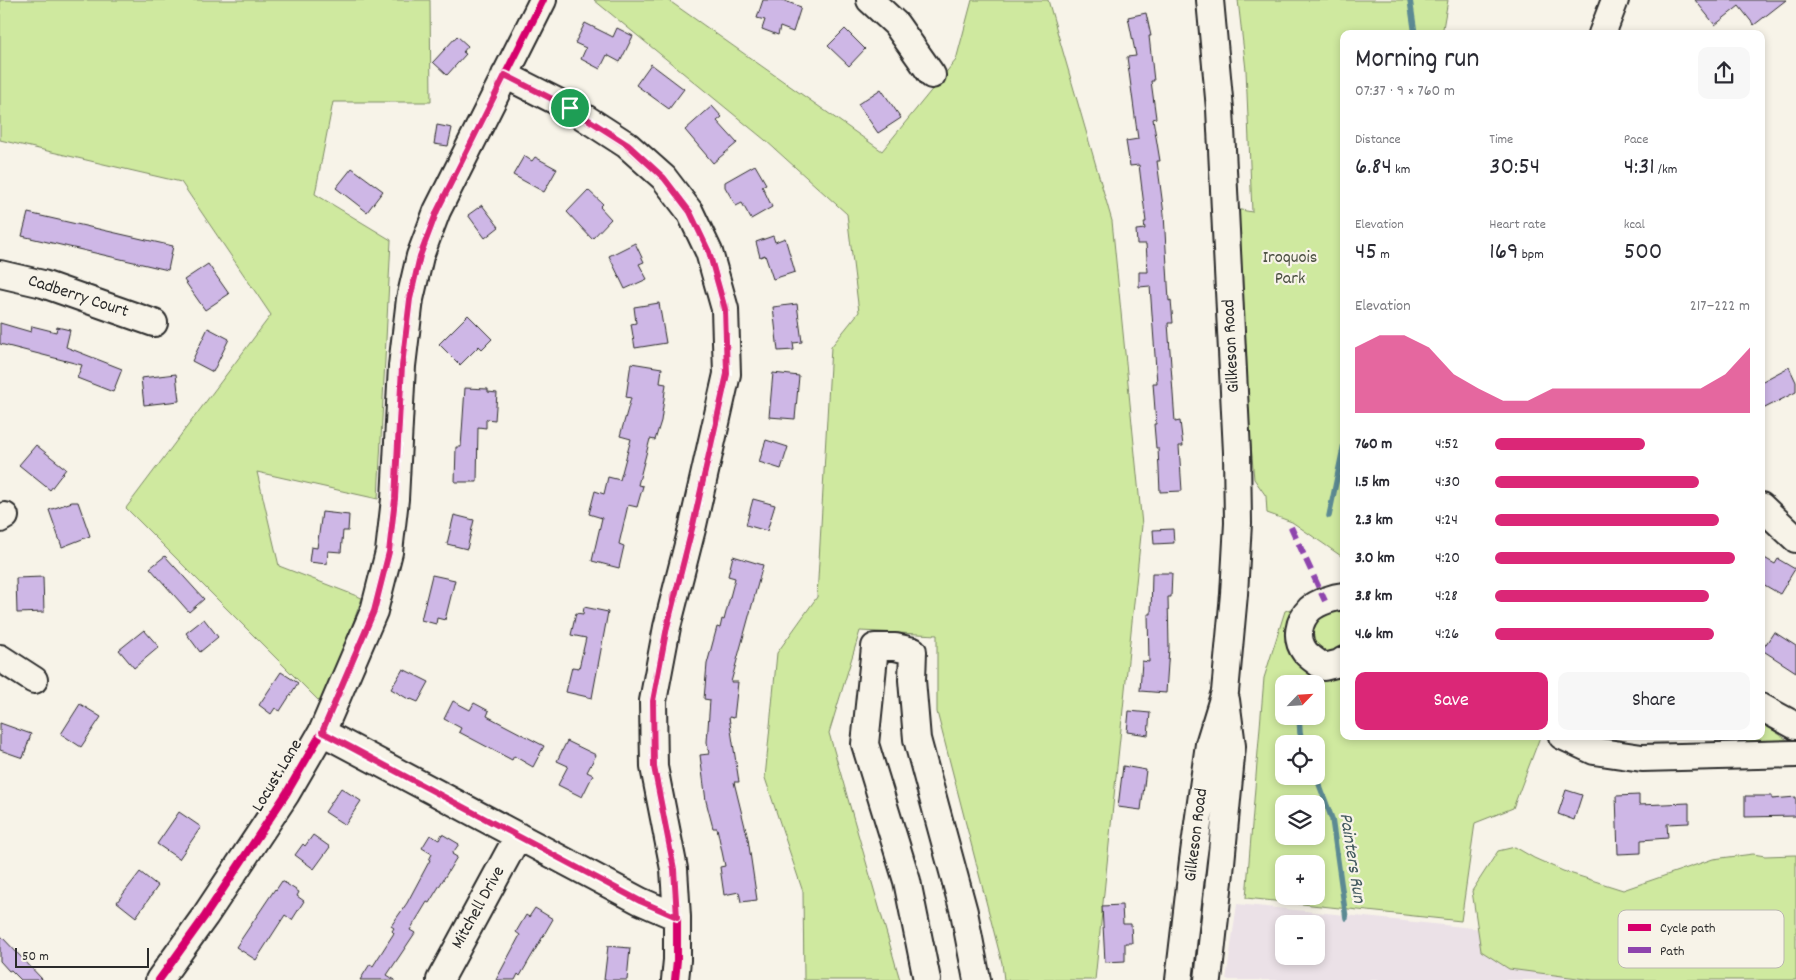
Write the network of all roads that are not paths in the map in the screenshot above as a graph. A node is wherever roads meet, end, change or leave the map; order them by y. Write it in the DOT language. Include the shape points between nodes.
graph roads {
  1 [pos="543,0"];
  2 [pos="870,0"];
  3 [pos="1210,0"];
  4 [pos="1615,0"];
  5 [pos="1604,30"];
  6 [pos="505,75"];
  7 [pos="932,75"];
  8 [pos="0,274"];
  9 [pos="154,323"];
  10 [pos="1765,510"];
  11 [pos="1796,538"];
  12 [pos="1340,597"];
  13 [pos="0,658"];
  14 [pos="1340,663"];
  15 [pos="34,680"];
  16 [pos="1225,692"];
  17 [pos="1765,709"];
  18 [pos="1796,726"];
  19 [pos="322,732"];
  20 [pos="1570,740"];
  21 [pos="1732,746"];
  22 [pos="1796,754"];
  23 [pos="518,836"];
  24 [pos="677,917"];
  25 [pos="159,980"];
  26 [pos="440,980"];
  27 [pos="675,980"];
  28 [pos="927,980"];
  29 [pos="977,980"];
  30 [pos="1180,980"];
  31 [pos="1208,980"];
  1 -- 6 [label="street, Locust Lane"];
  2 -- 7 [label="street" via="896,24"];
  3 -- 16 [label="street, Gilkeson Road" via="1220,109 1237,452 1238,523"];
  4 -- 5 [label="street"];
  6 -- 19 [label="street, Locust Lane" via="437,211 420,256 410,299 403,356 389,552 374,611"];
  6 -- 24 [label="street" via="570,108 628,145 664,178 690,212 706,244 725,309 727,374 667,627 653,701 654,767 674,869"];
  8 -- 9 [label="street, Cadberry Court" via="43,284"];
  10 -- 11 [label="street"];
  12 -- 14 [label="street" via="1311,608 1298,632 1306,654 1324,667"];
  13 -- 15 [label="street"];
  16 -- 30 [label="street, Gilkeson Road" via="1209,744"];
  16 -- 31 [label="street, Gilkeson Road" via="1232,746"];
  17 -- 18 [label="street"];
  19 -- 23 [label="street"];
  19 -- 25 [label="street, Locust Lane" via="286,794"];
  20 -- 21 [label="street" via="1594,752 1642,758"];
  21 -- 22 [label="street"];
  23 -- 24 [label="street" via="640,901"];
  23 -- 26 [label="street, Mitchell Drive"];
  24 -- 27 [label="street"];
  28 -- 29 [label="street" via="907,881 865,744 875,647 912,651 917,739 964,912"];
}
